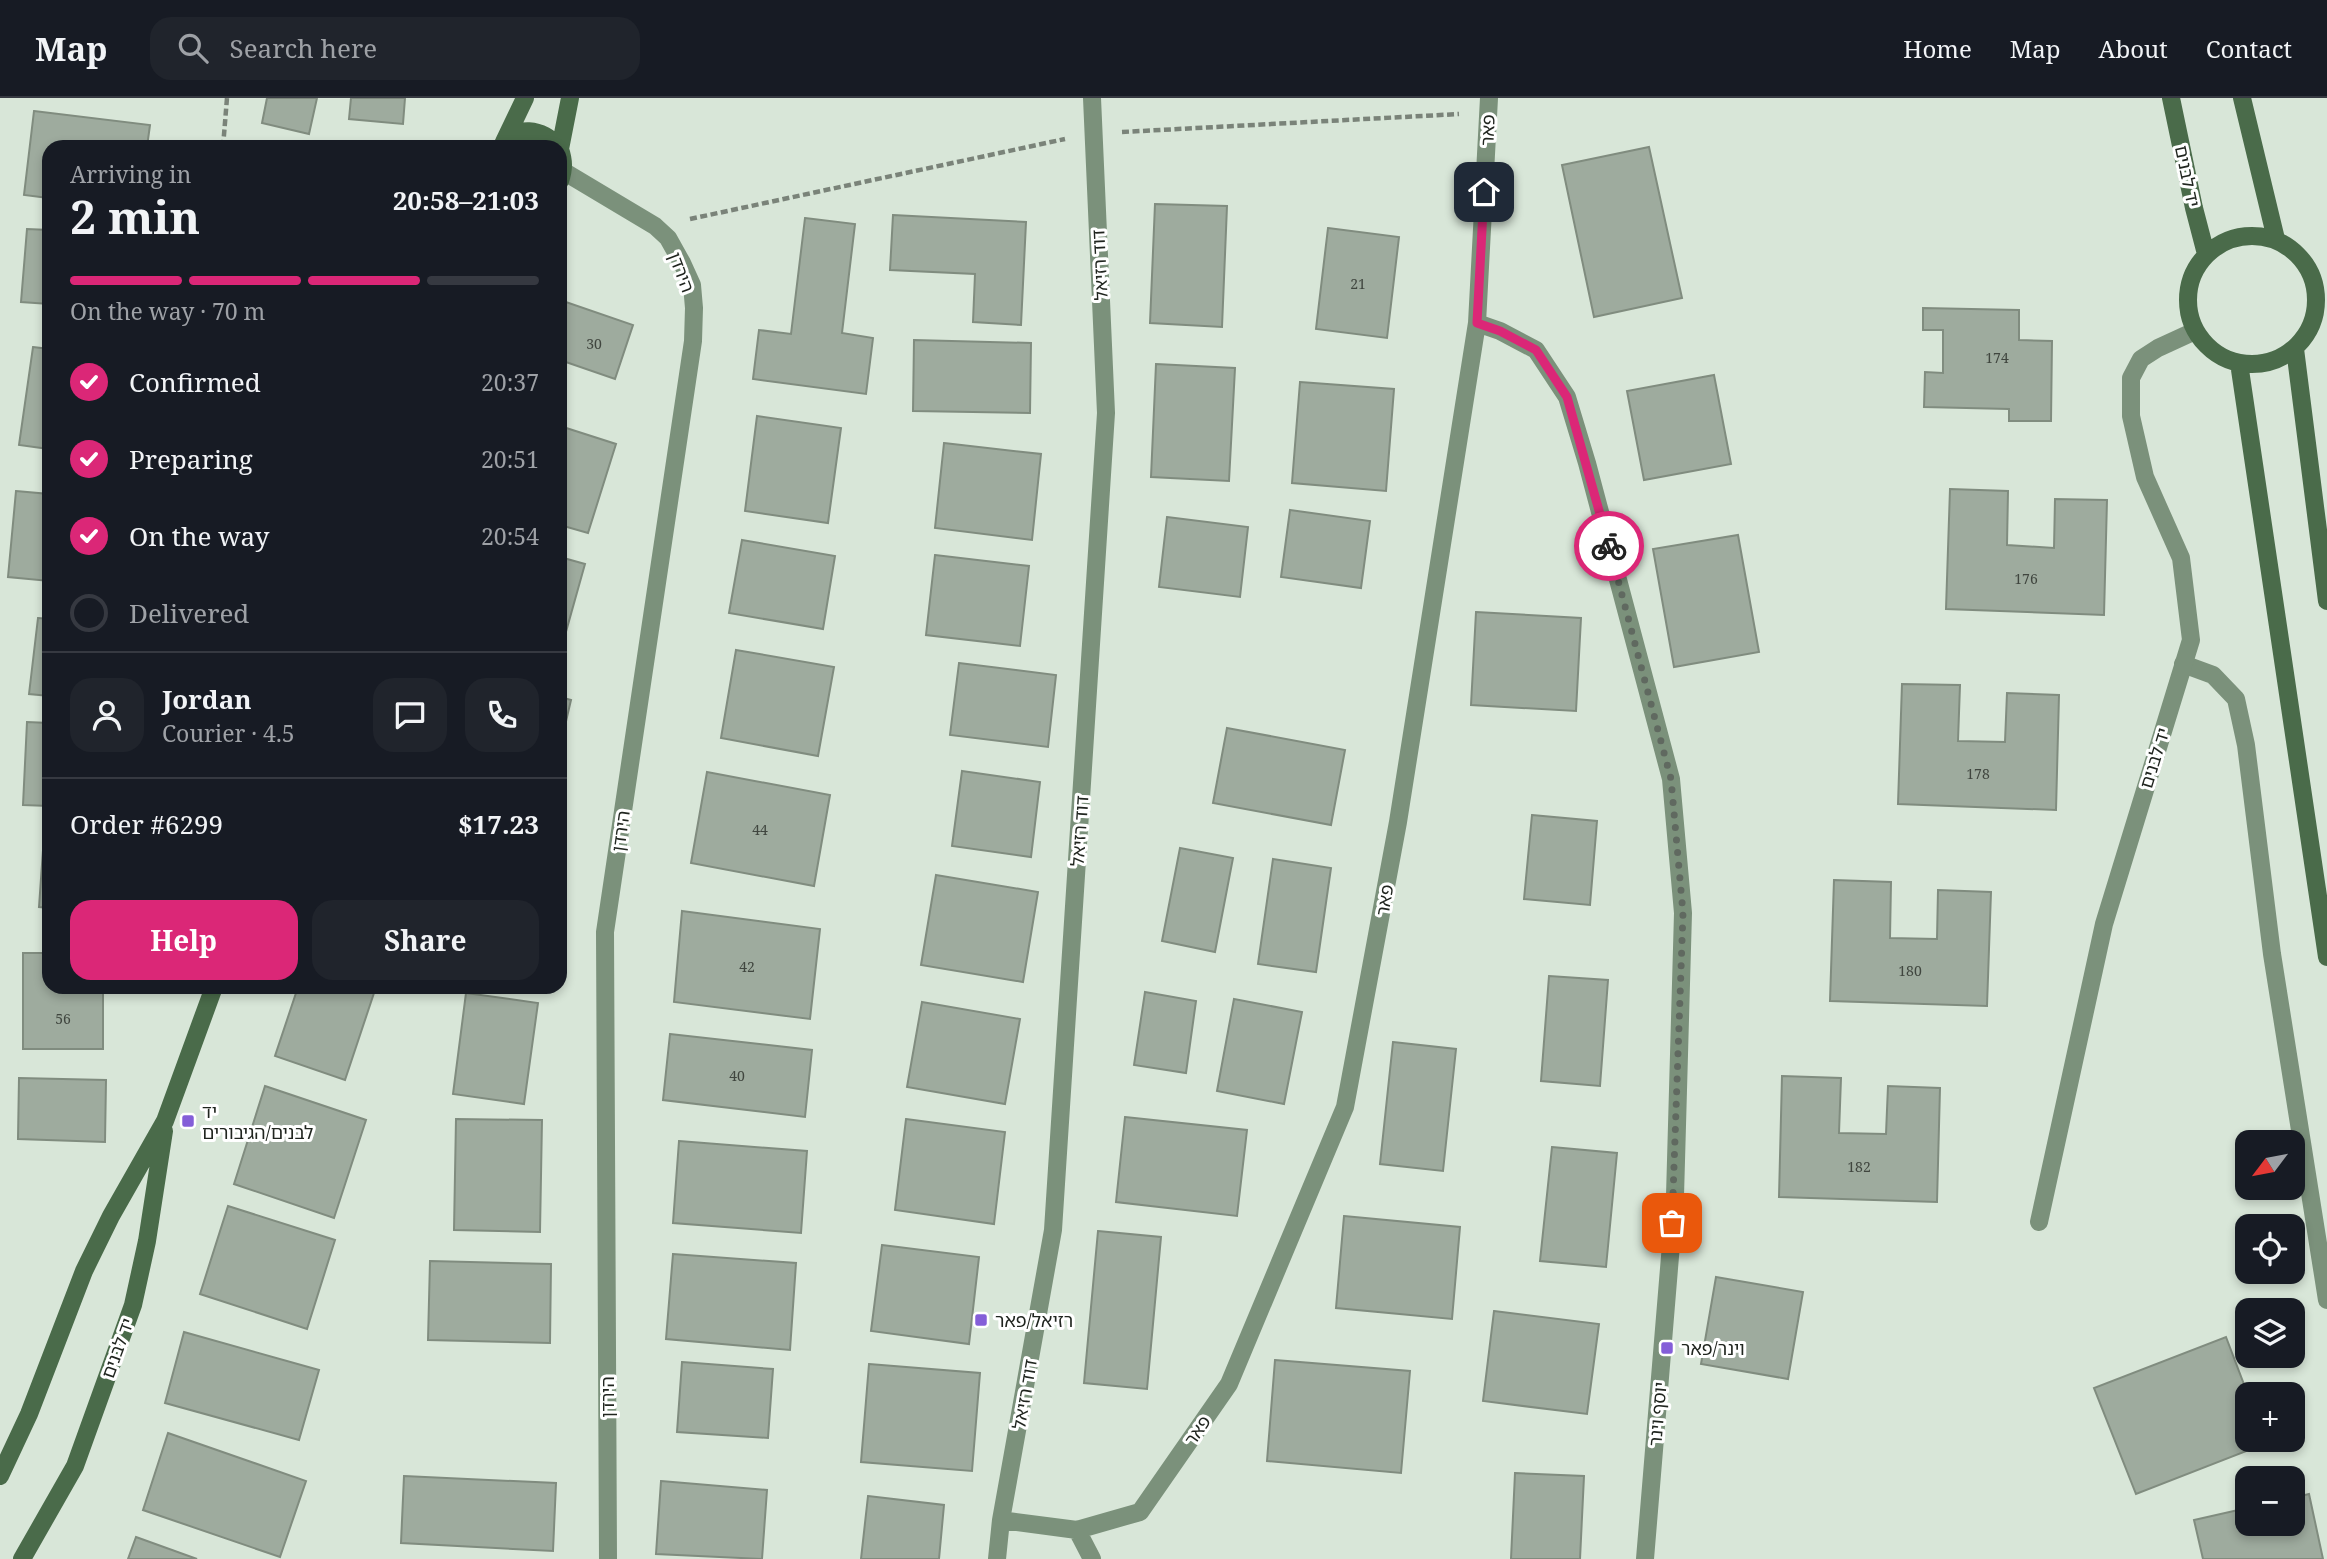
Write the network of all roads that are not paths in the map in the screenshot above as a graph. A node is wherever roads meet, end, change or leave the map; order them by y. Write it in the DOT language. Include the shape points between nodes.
graph roads {
  1 [pos="526,98"];
  2 [pos="570,98"];
  3 [pos="1091,98"];
  4 [pos="1489,98"];
  5 [pos="2171,98"];
  6 [pos="2242,98"];
  7 [pos="505,140"];
  8 [pos="507,140"];
  9 [pos="550,140"];
  10 [pos="561,140"];
  11 [pos="567,179"];
  12 [pos="2276,239"];
  13 [pos="2206,254"];
  14 [pos="1477,323"];
  15 [pos="2195,331"];
  16 [pos="2295,349"];
  17 [pos="2239,363"];
  18 [pos="2327,601"];
  19 [pos="2183,664"];
  20 [pos="2327,957"];
  21 [pos="211,994"];
  22 [pos="165,1121"];
  23 [pos="2039,1222"];
  24 [pos="2327,1300"];
  25 [pos="0,1476"];
  26 [pos="1001,1520"];
  27 [pos="1077,1530"];
  28 [pos="22,1559"];
  29 [pos="607,1559"];
  30 [pos="997,1559"];
  31 [pos="1092,1559"];
  32 [pos="1645,1559"];
  1 -- 7 [label="street"];
  2 -- 10 [label="street"];
  3 -- 26 [label="street, דוד רזיאל" via="1106,413 1101,496 1053,1230"];
  4 -- 14 [label="street, פאר"];
  5 -- 13 [label="street, יד לבנים"];
  6 -- 12 [label="street"];
  8 -- 9 [label="street" via="521,131 532,131"];
  11 -- 29 [label="street, הירדן" via="668,238 692,285 694,308 693,341 606,932"];
  12 -- 13 [label="street" via="2238,236"];
  12 -- 16 [label="street" via="2308,267 2316,288 2316,310 2309,331"];
  13 -- 15 [label="street" via="2188,291"];
  14 -- 27 [label="street, פאר" via="1398,822 1345,1107 1229,1384 1140,1512"];
  14 -- 32 [label="street, יוסף וינר" via="1536,350 1567,397 1671,779 1683,913 1675,1196"];
  15 -- 17 [label="street" via="2221,356"];
  15 -- 19 [label="street, יד לבנים" via="2141,359 2131,378 2131,416 2146,477 2181,558 2191,640"];
  16 -- 17 [label="street" via="2259,364"];
  16 -- 18 [label="street"];
  17 -- 20 [label="street"];
  19 -- 23 [label="street, יד לבנים" via="2104,924"];
  19 -- 24 [label="street" via="2213,675 2236,699"];
  21 -- 22 [label="street, יד לבנים"];
  22 -- 25 [label="street, יד לבנים" via="85,1271"];
  22 -- 28 [label="street, יד לבנים" via="133,1305 75,1466"];
  26 -- 27 [label="street, פאר"];
  26 -- 30 [label="street, דוד רזיאל"];
  27 -- 31 [label="street"];
}
